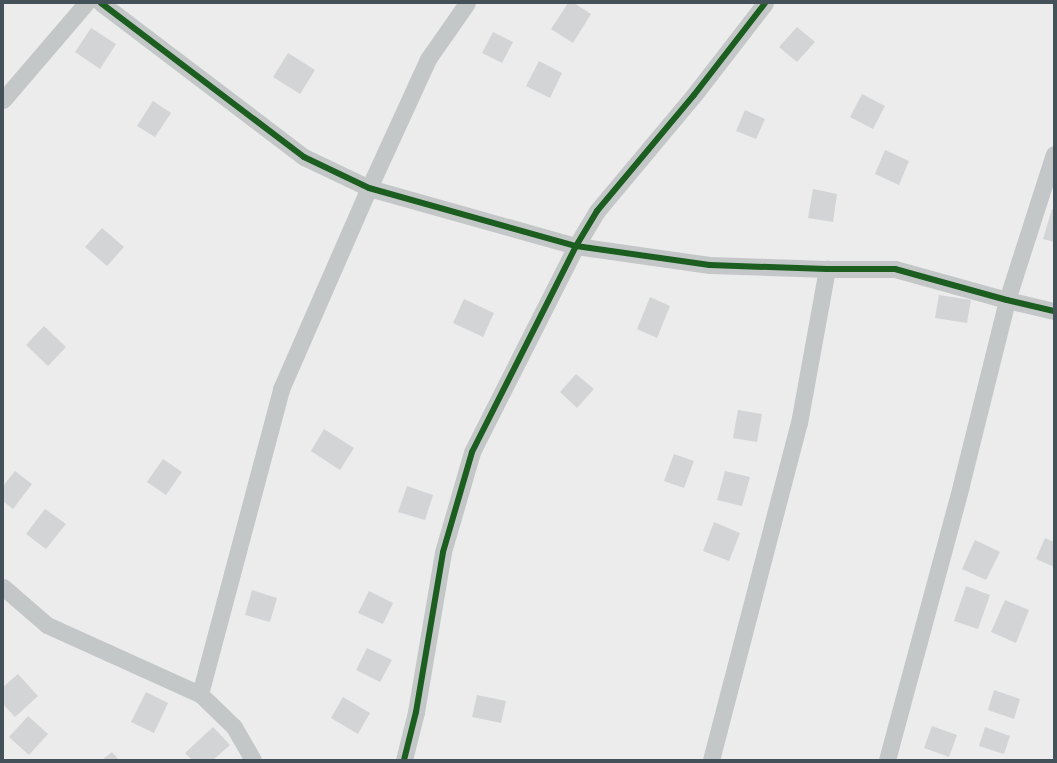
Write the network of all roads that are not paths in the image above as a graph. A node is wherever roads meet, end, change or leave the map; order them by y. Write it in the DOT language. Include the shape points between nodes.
graph roads {
  1 [pos="86,3"];
  2 [pos="101,3"];
  3 [pos="466,3"];
  4 [pos="765,3"];
  5 [pos="3,100"];
  6 [pos="1054,154"];
  7 [pos="369,188"];
  8 [pos="576,246"];
  9 [pos="827,269"];
  10 [pos="1007,300"];
  11 [pos="1054,310"];
  12 [pos="3,587"];
  13 [pos="200,694"];
  14 [pos="253,760"];
  15 [pos="404,760"];
  16 [pos="711,760"];
  17 [pos="887,760"];
  1 -- 5 [label="street"];
  2 -- 7 [label="street" via="304,157"];
  3 -- 7 [label="street" via="428,59"];
  4 -- 8 [label="street" via="694,95 597,211"];
  6 -- 10 [label="street"];
  7 -- 8 [label="street"];
  7 -- 13 [label="street" via="281,389"];
  8 -- 9 [label="street" via="710,265"];
  8 -- 15 [label="street" via="472,452 443,552 416,712"];
  9 -- 10 [label="street" via="895,268"];
  9 -- 16 [label="street" via="799,423"];
  10 -- 11 [label="street"];
  10 -- 17 [label="street" via="961,485"];
  12 -- 13 [label="street" via="47,624"];
  13 -- 14 [label="street" via="234,727"];
}
